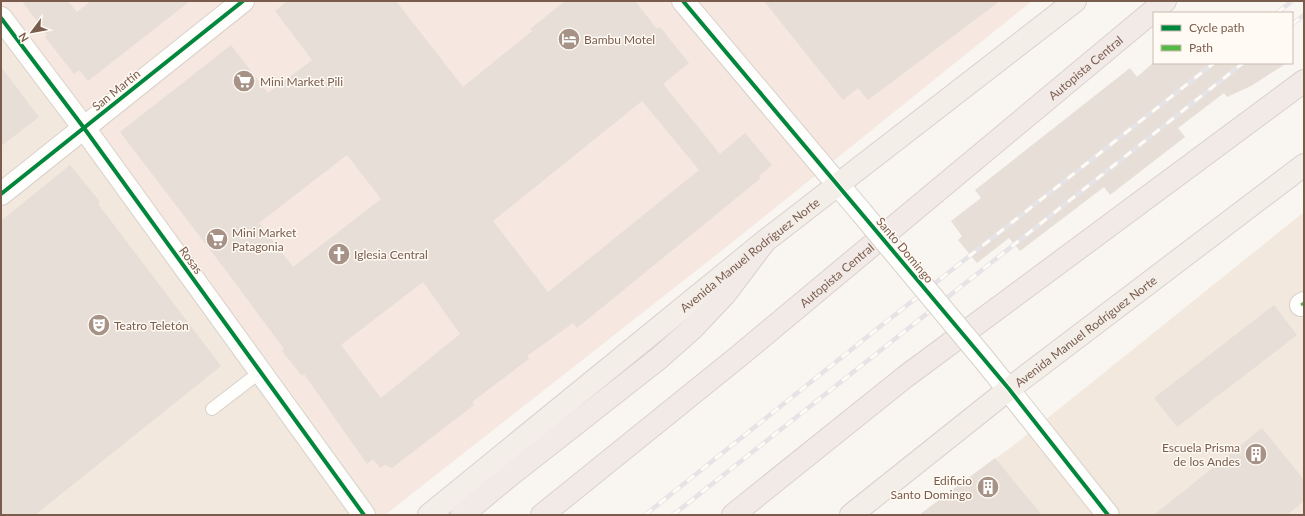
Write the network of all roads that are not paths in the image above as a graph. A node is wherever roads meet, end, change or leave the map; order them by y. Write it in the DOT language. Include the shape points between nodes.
graph roads {
  1 [pos="243,1"];
  2 [pos="683,1"];
  3 [pos="1075,1"];
  4 [pos="1165,1"];
  5 [pos="1,18"];
  6 [pos="1304,81"];
  7 [pos="84,128"];
  8 [pos="1304,164"];
  9 [pos="839,186"];
  10 [pos="1,194"];
  11 [pos="765,241"];
  12 [pos="260,372"];
  13 [pos="1009,389"];
  14 [pos="212,410"];
  15 [pos="364,515"];
  16 [pos="428,515"];
  17 [pos="462,515"];
  18 [pos="542,515"];
  19 [pos="733,515"];
  20 [pos="851,515"];
  21 [pos="1108,515"];
  1 -- 7 [label="street, San Martín"];
  2 -- 9 [label="street, Santo Domingo"];
  3 -- 9 [label="main road, Avenida Manuel Rodríguez Norte"];
  4 -- 18 [label="highway, Autopista Central" via="739,356"];
  5 -- 7 [label="street, Rosas"];
  6 -- 19 [label="highway" via="905,377"];
  7 -- 10 [label="street, San Martín"];
  7 -- 12 [label="street, Rosas"];
  8 -- 13 [label="main road, Avenida Manuel Rodríguez Norte"];
  9 -- 11 [label="main road, Avenida Manuel Rodríguez Norte"];
  9 -- 13 [label="street, Santo Domingo, bridge"];
  11 -- 16 [label="main road, Avenida Manuel Rodríguez Norte"];
  11 -- 17 [label="highway" via="725,294 692,329"];
  12 -- 14 [label="lane"];
  12 -- 15 [label="street, Rosas"];
  13 -- 20 [label="main road, Avenida Manuel Rodríguez Norte"];
  13 -- 21 [label="street, Santo Domingo"];
}
